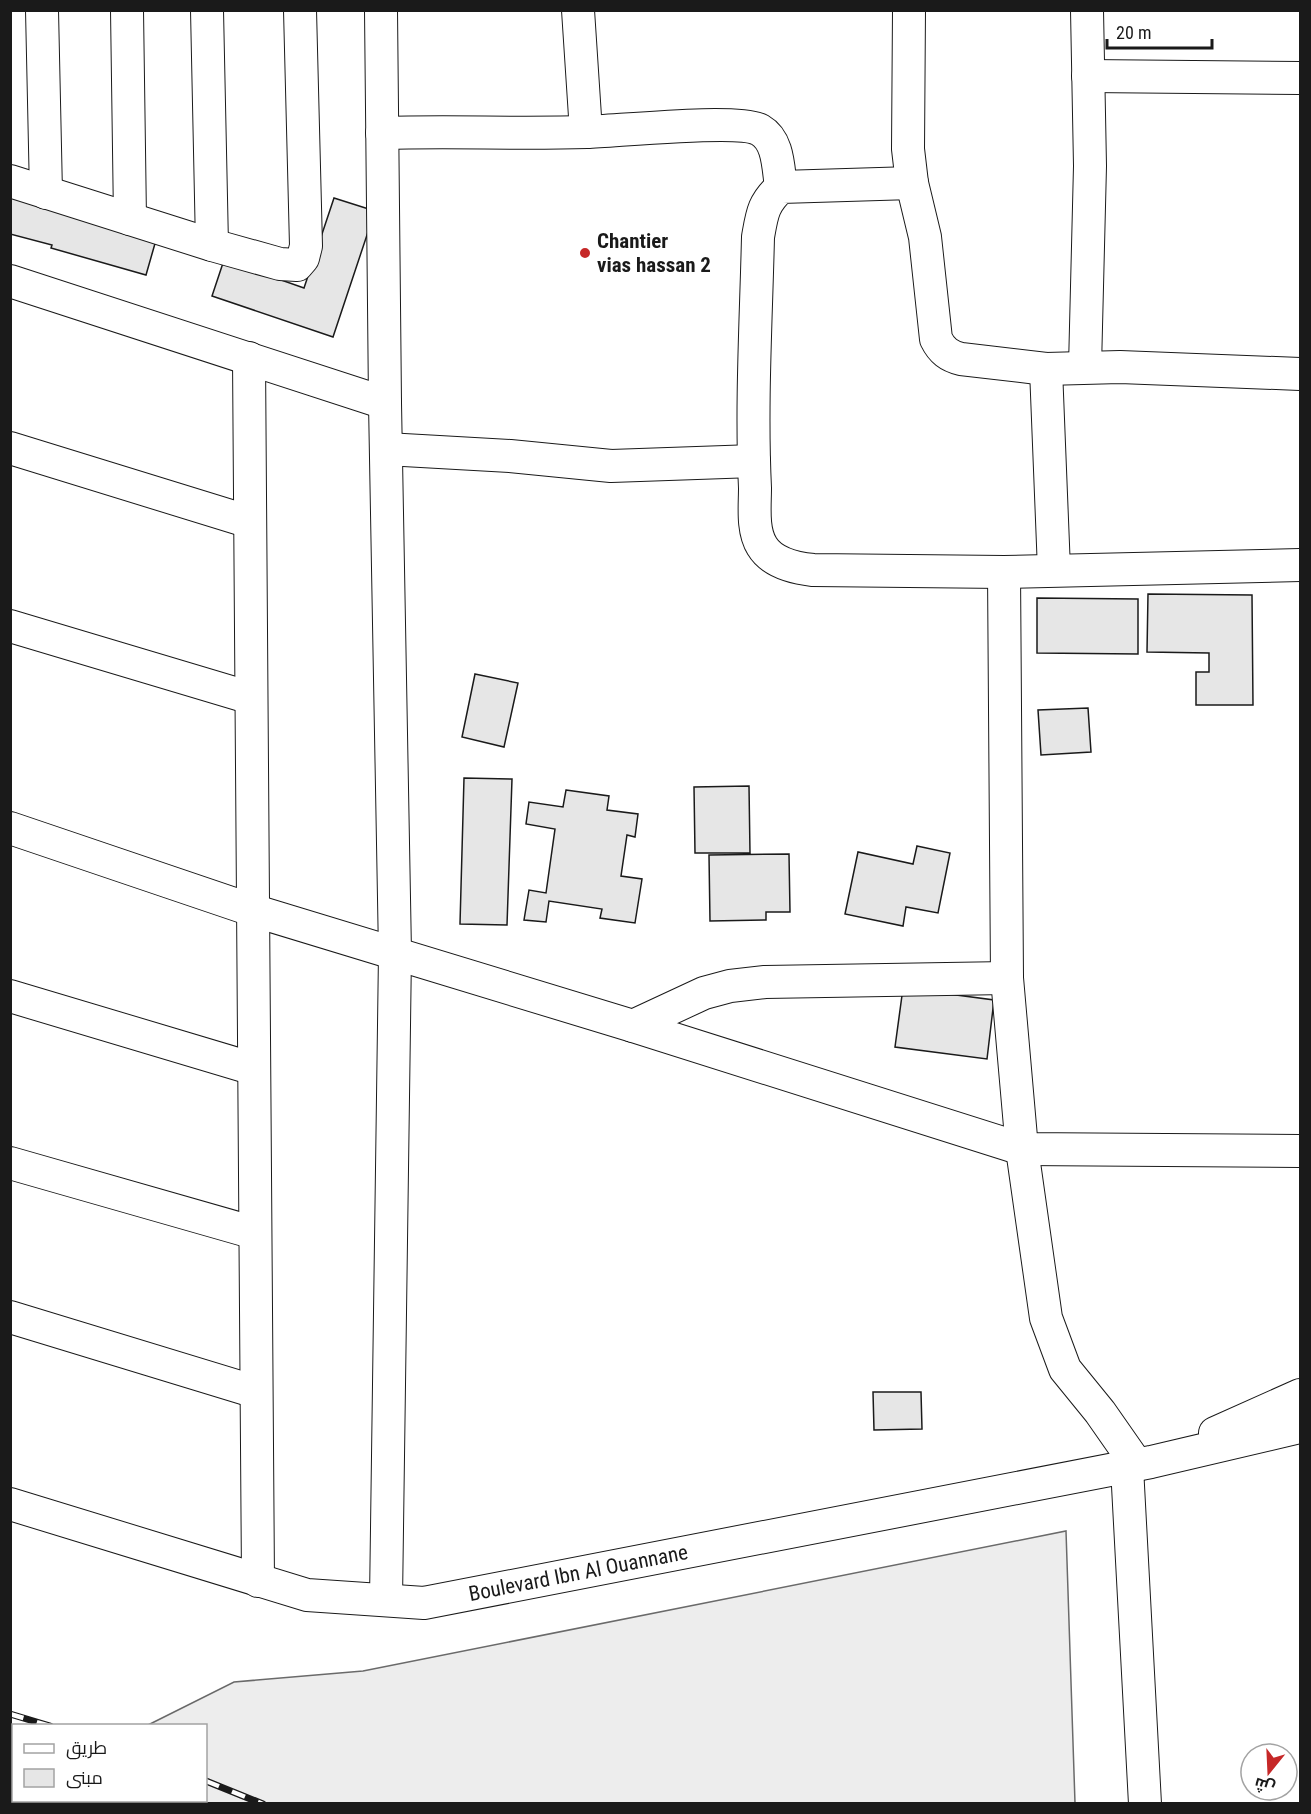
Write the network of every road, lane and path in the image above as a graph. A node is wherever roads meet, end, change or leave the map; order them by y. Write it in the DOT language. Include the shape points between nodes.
graph roads {
  1 [pos="42,10"];
  2 [pos="127,10"];
  3 [pos="207,10"];
  4 [pos="300,10"];
  5 [pos="381,10"];
  6 [pos="578,10"];
  7 [pos="909,10"];
  8 [pos="1087,10"];
  9 [pos="1088,76"];
  10 [pos="1300,78"];
  11 [pos="586,132"];
  12 [pos="382,133"];
  13 [pos="10,181"];
  14 [pos="912,183"];
  15 [pos="781,187"];
  16 [pos="46,193"];
  17 [pos="130,219"];
  18 [pos="212,245"];
  19 [pos="10,281"];
  20 [pos="249,358"];
  21 [pos="1085,367"];
  22 [pos="1046,369"];
  23 [pos="1300,374"];
  24 [pos="385,403"];
  25 [pos="10,448"];
  26 [pos="386,449"];
  27 [pos="754,461"];
  28 [pos="250,522"];
  29 [pos="1300,565"];
  30 [pos="1054,570"];
  31 [pos="1004,572"];
  32 [pos="10,626"];
  33 [pos="251,698"];
  34 [pos="10,828"];
  35 [pos="252,910"];
  36 [pos="395,953"];
  37 [pos="1007,978"];
  38 [pos="10,996"];
  39 [pos="633,1026"];
  40 [pos="254,1069"];
  41 [pos="1022,1149"];
  42 [pos="1300,1151"];
  43 [pos="10,1163"];
  44 [pos="255,1233"];
  45 [pos="10,1317"];
  46 [pos="256,1392"];
  47 [pos="1300,1395"];
  48 [pos="1300,1427"];
  49 [pos="1138,1464"];
  50 [pos="10,1504"];
  51 [pos="258,1581"];
  52 [pos="386,1600"];
  53 [pos="1145,1803"];
  1 -- 16 [label="street"];
  2 -- 17 [label="street"];
  3 -- 18 [label="street"];
  4 -- 18 [label="street" via="306,246 303,258 297,266 280,264"];
  5 -- 12 [label="street"];
  6 -- 11 [label="street"];
  7 -- 14 [label="street" via="908,149"];
  8 -- 9 [label="street"];
  9 -- 10 [label="street"];
  9 -- 21 [label="street"];
  11 -- 12 [label="street"];
  11 -- 15 [label="street" via="722,125 759,129 770,139 775,151"];
  12 -- 24 [label="street"];
  13 -- 16 [label="street"];
  14 -- 15 [label="street"];
  14 -- 22 [label="street" via="925,237 940,348 949,356 962,359"];
  15 -- 27 [label="street" via="769,198 758,237"];
  16 -- 17 [label="street"];
  17 -- 18 [label="street"];
  19 -- 20 [label="street"];
  20 -- 24 [label="street"];
  20 -- 28 [label="street"];
  21 -- 22 [label="street"];
  21 -- 23 [label="street"];
  22 -- 30 [label="street"];
  24 -- 26 [label="street"];
  25 -- 28 [label="street"];
  26 -- 27 [label="street" via="611,465"];
  26 -- 36 [label="street"];
  27 -- 31 [label="street" via="757,534 763,548 795,568"];
  28 -- 33 [label="street"];
  29 -- 30 [label="street"];
  30 -- 31 [label="street"];
  31 -- 37 [label="street"];
  32 -- 33 [label="street"];
  33 -- 35 [label="street"];
  34 -- 35 [label="street"];
  35 -- 36 [label="street"];
  35 -- 40 [label="street"];
  36 -- 39 [label="street"];
  36 -- 52 [label="street"];
  37 -- 39 [label="street" via="730,986 704,993"];
  37 -- 41 [label="street"];
  38 -- 40 [label="street"];
  39 -- 41 [label="street"];
  40 -- 44 [label="street"];
  41 -- 42 [label="street"];
  41 -- 49 [label="street" via="1046,1318 1065,1369"];
  43 -- 44 [label="street"];
  44 -- 46 [label="street"];
  45 -- 46 [label="street"];
  46 -- 51 [label="street"];
  47 -- 49 [label="street, Boulevard Ibn Al Ouannane"];
  48 -- 49 [label="street, Boulevard Ibn Al Ouannane"];
  49 -- 52 [label="street, Boulevard Ibn Al Ouannane" via="424,1603"];
  49 -- 53 [label="street"];
  50 -- 51 [label="street, Boulevard Ibn Al Ouannane"];
  51 -- 52 [label="street, Boulevard Ibn Al Ouannane" via="307,1595"];
}
